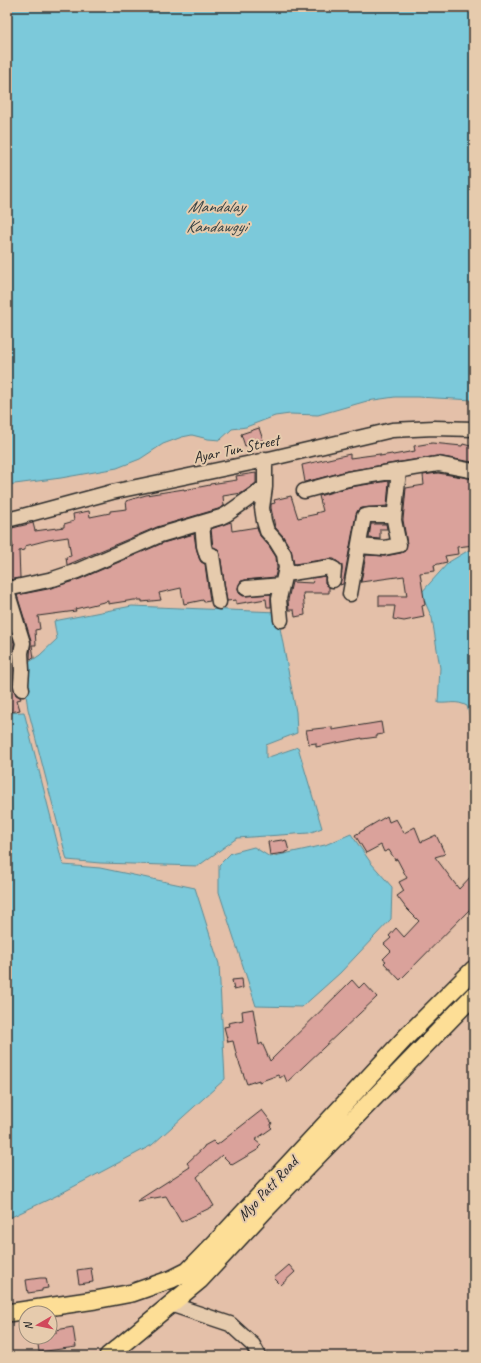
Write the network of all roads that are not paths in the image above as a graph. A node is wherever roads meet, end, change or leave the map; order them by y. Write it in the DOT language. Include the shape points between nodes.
graph roads {
  1 [pos="474,429"];
  2 [pos="265,459"];
  3 [pos="399,470"];
  4 [pos="474,471"];
  5 [pos="266,487"];
  6 [pos="304,491"];
  7 [pos="394,515"];
  8 [pos="7,520"];
  9 [pos="202,523"];
  10 [pos="359,546"];
  11 [pos="283,580"];
  12 [pos="333,580"];
  13 [pos="246,588"];
  14 [pos="7,590"];
  15 [pos="350,594"];
  16 [pos="219,602"];
  17 [pos="281,620"];
  18 [pos="22,689"];
  19 [pos="473,973"];
  20 [pos="474,995"];
  21 [pos="227,1241"];
  22 [pos="170,1304"];
  23 [pos="7,1313"];
  24 [pos="108,1356"];
  25 [pos="259,1356"];
  1 -- 2 [label="street, Ayar Tun Street" via="392,430"];
  2 -- 5 [label="street"];
  2 -- 8 [label="street, Ayar Tun Street" via="112,492"];
  3 -- 4 [label="street" via="438,464"];
  3 -- 6 [label="street" via="348,479"];
  3 -- 7 [label="street"];
  5 -- 9 [label="street" via="227,514"];
  5 -- 11 [label="street" via="262,508 264,521 267,531 284,554 286,568"];
  7 -- 10 [label="street" via="364,516"];
  7 -- 10 [label="street" via="400,545 384,548"];
  9 -- 14 [label="street" via="160,535 53,580"];
  9 -- 16 [label="street" via="207,556 212,555"];
  10 -- 15 [label="street"];
  11 -- 12 [label="street" via="330,567 334,569"];
  11 -- 13 [label="street"];
  11 -- 17 [label="street" via="279,599"];
  14 -- 18 [label="street" via="23,643"];
  19 -- 21 [label="main road, Myo Patt Road" via="407,1036"];
  20 -- 21 [label="main road, Myo Patt Road" via="271,1203"];
  21 -- 22 [label="main road, Myo Patt Road" via="200,1280"];
  21 -- 23 [label="main road, Myo Patt Road" via="188,1271 132,1293"];
  22 -- 24 [label="main road, Myo Patt Road"];
  22 -- 25 [label="street" via="230,1324 253,1345"];
}
